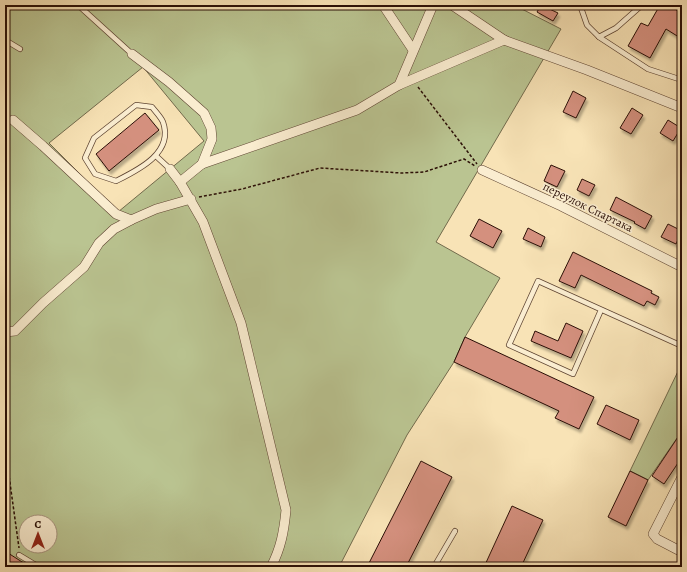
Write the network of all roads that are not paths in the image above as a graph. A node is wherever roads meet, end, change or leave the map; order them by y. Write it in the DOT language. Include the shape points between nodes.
graph roads {
  1 [pos="78,5"];
  2 [pos="383,5"];
  3 [pos="433,5"];
  4 [pos="452,5"];
  5 [pos="580,5"];
  6 [pos="642,5"];
  7 [pos="599,37"];
  8 [pos="5,40"];
  9 [pos="504,40"];
  10 [pos="20,49"];
  11 [pos="413,50"];
  12 [pos="132,54"];
  13 [pos="682,80"];
  14 [pos="399,85"];
  15 [pos="682,108"];
  16 [pos="11,120"];
  17 [pos="156,156"];
  18 [pos="202,164"];
  19 [pos="170,169"];
  20 [pos="482,170"];
  21 [pos="180,182"];
  22 [pos="191,199"];
  23 [pos="131,220"];
  24 [pos="682,267"];
  25 [pos="601,310"];
  26 [pos="5,332"];
  27 [pos="682,346"];
  28 [pos="682,477"];
  29 [pos="455,531"];
  30 [pos="682,552"];
  31 [pos="20,555"];
  32 [pos="39,567"];
  33 [pos="271,567"];
  34 [pos="434,567"];
  1 -- 12 [label="lane"];
  2 -- 11 [label="street"];
  3 -- 11 [label="street"];
  4 -- 9 [label="street"];
  5 -- 7 [label="lane" via="587,25"];
  6 -- 7 [label="lane" via="616,28"];
  7 -- 13 [label="lane" via="648,69"];
  8 -- 10 [label="lane"];
  9 -- 14 [label="street"];
  9 -- 15 [label="street"];
  11 -- 14 [label="street"];
  12 -- 18 [label="street" via="204,113 211,128 212,139"];
  14 -- 18 [label="street" via="356,110"];
  16 -- 23 [label="street" via="44,146 116,214"];
  17 -- 17 [label="lane" via="140,169 116,181 95,174 86,158 94,138 136,105 152,107 163,121 166,137"];
  17 -- 19 [label="lane"];
  18 -- 21 [label="street"];
  19 -- 21 [label="street"];
  20 -- 24 [label="street, переулок Спартака" via="562,206"];
  21 -- 22 [label="street"];
  22 -- 23 [label="street" via="156,209"];
  22 -- 33 [label="street" via="203,222 241,323 286,510 284,534"];
  23 -- 26 [label="street" via="114,229 99,243 84,267 15,331"];
  25 -- 25 [label="lane" via="573,374 509,345 538,281"];
  25 -- 27 [label="lane"];
  28 -- 30 [label="street" via="653,534 657,539"];
  29 -- 34 [label="lane"];
  31 -- 32 [label="lane"];
}
